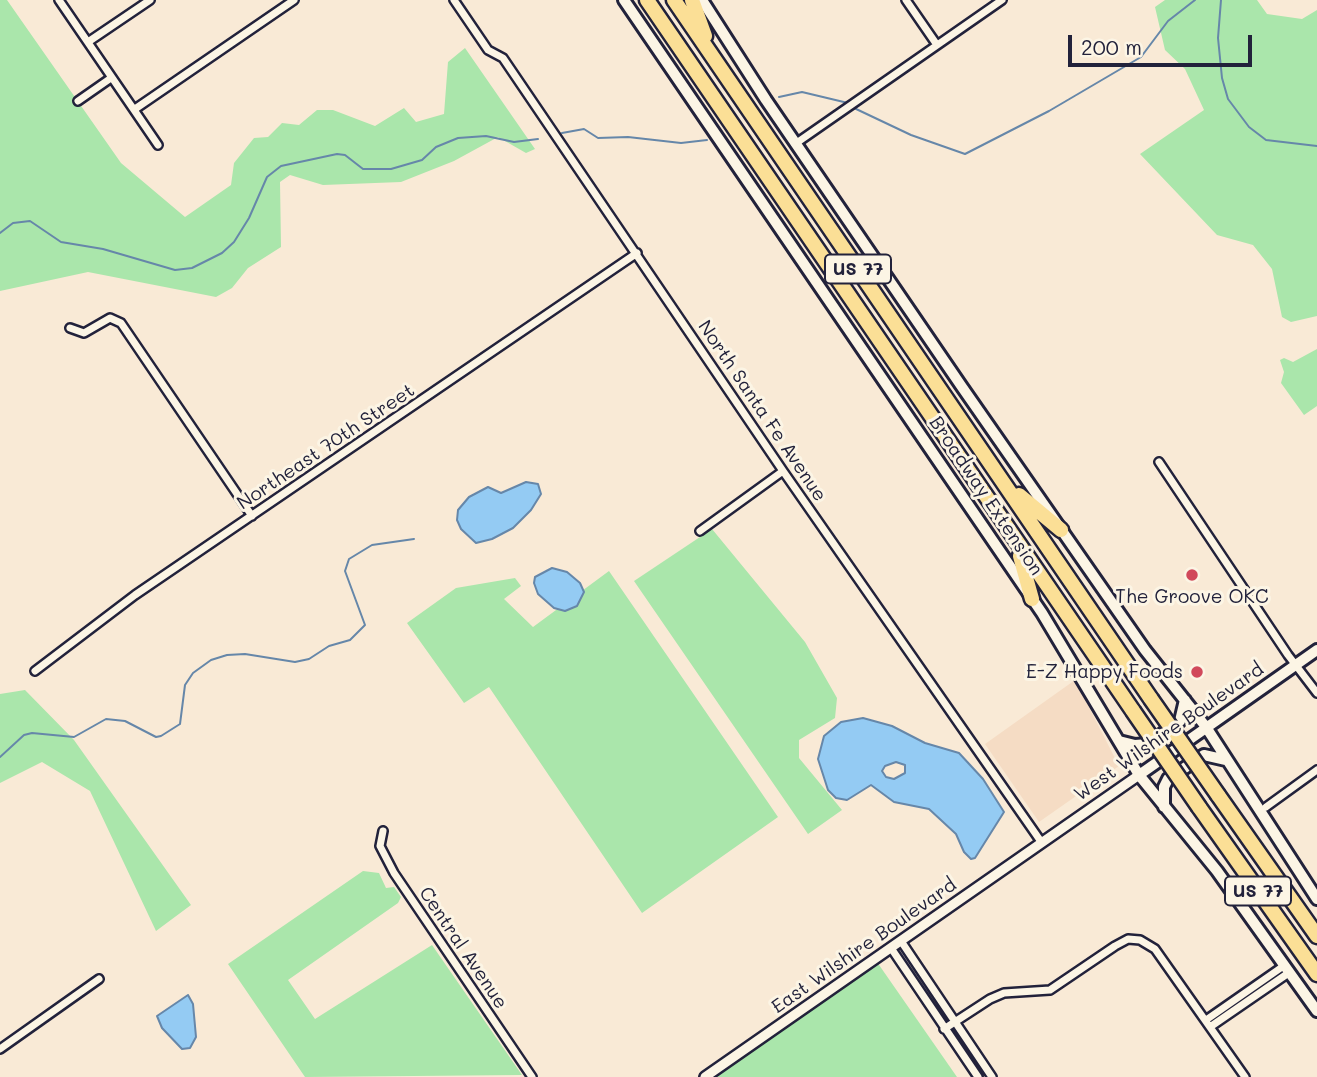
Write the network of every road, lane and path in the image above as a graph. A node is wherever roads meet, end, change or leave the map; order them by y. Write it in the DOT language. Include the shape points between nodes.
graph roads {
  1 [pos="59,0"];
  2 [pos="150,0"];
  3 [pos="294,0"];
  4 [pos="454,0"];
  5 [pos="624,0"];
  6 [pos="647,0"];
  7 [pos="674,0"];
  8 [pos="692,0"];
  9 [pos="702,0"];
  10 [pos="906,0"];
  11 [pos="1002,0"];
  12 [pos="88,42"];
  13 [pos="937,45"];
  14 [pos="711,54"];
  15 [pos="111,78"];
  16 [pos="78,101"];
  17 [pos="135,109"];
  18 [pos="795,144"];
  19 [pos="158,145"];
  20 [pos="637,253"];
  21 [pos="70,328"];
  22 [pos="1159,462"];
  23 [pos="783,471"];
  24 [pos="1006,484"];
  25 [pos="252,516"];
  26 [pos="1061,530"];
  27 [pos="700,531"];
  28 [pos="1015,541"];
  29 [pos="1032,599"];
  30 [pos="1317,650"];
  31 [pos="1296,664"];
  32 [pos="35,671"];
  33 [pos="1317,692"];
  34 [pos="1185,700"];
  35 [pos="1206,727"];
  36 [pos="1119,741"];
  37 [pos="1226,760"];
  38 [pos="1317,770"];
  39 [pos="1139,775"];
  40 [pos="1164,807"];
  41 [pos="1266,807"];
  42 [pos="383,831"];
  43 [pos="1042,843"];
  44 [pos="1317,899"];
  45 [pos="1317,936"];
  46 [pos="901,941"];
  47 [pos="891,948"];
  48 [pos="1287,968"];
  49 [pos="1317,974"];
  50 [pos="99,979"];
  51 [pos="1317,1011"];
  52 [pos="955,1021"];
  53 [pos="1208,1024"];
  54 [pos="944,1029"];
  55 [pos="0,1049"];
  56 [pos="533,1077"];
  57 [pos="705,1077"];
  58 [pos="978,1077"];
  59 [pos="992,1077"];
  60 [pos="1245,1077"];
  1 -- 12 [label="street"];
  2 -- 12 [label="street"];
  3 -- 17 [label="street"];
  4 -- 20 [label="street, North Santa Fe Avenue" via="488,50 503,58"];
  5 -- 29 [label="main road, Broadway Extension"];
  6 -- 28 [label="highway, Broadway Extension / US 77"];
  7 -- 14 [label="highway, Broadway Extension / US 77"];
  8 -- 14 [label="highway"];
  9 -- 18 [label="main road"];
  10 -- 13 [label="street"];
  11 -- 13 [label="street"];
  12 -- 15 [label="street"];
  13 -- 18 [label="street"];
  14 -- 24 [label="highway, Broadway Extension / US 77"];
  15 -- 16 [label="street"];
  15 -- 17 [label="street"];
  17 -- 19 [label="street"];
  18 -- 26 [label="main road"];
  20 -- 23 [label="street, North Santa Fe Avenue"];
  20 -- 25 [label="street, Northeast 70th Street"];
  21 -- 25 [label="street" via="79,334 110,318 121,323"];
  22 -- 31 [label="street"];
  23 -- 27 [label="street"];
  23 -- 43 [label="street, North Santa Fe Avenue"];
  24 -- 26 [label="highway"];
  24 -- 45 [label="highway, Broadway Extension / US 77, bridge"];
  25 -- 32 [label="street, Northeast 70th Street" via="135,595"];
  26 -- 34 [label="main road"];
  28 -- 29 [label="highway"];
  28 -- 49 [label="highway, Broadway Extension / US 77, bridge"];
  29 -- 36 [label="main road, Broadway Extension"];
  30 -- 31 [label="main road, West Wilshire Boulevard"];
  31 -- 33 [label="street"];
  31 -- 35 [label="main road, West Wilshire Boulevard"];
  34 -- 35 [label="main road"];
  34 -- 36 [label="main road" via="1180,720 1148,744"];
  35 -- 37 [label="main road"];
  35 -- 39 [label="main road, West Wilshire Boulevard"];
  36 -- 39 [label="main road, Broadway Extension"];
  37 -- 40 [label="main road" via="1204,755 1168,779"];
  37 -- 44 [label="main road"];
  38 -- 41 [label="street"];
  39 -- 40 [label="main road, Broadway Extension"];
  39 -- 43 [label="street, West Wilshire Boulevard"];
  40 -- 48 [label="main road, Broadway Extension"];
  42 -- 56 [label="street, Central Avenue" via="381,849 394,873"];
  43 -- 46 [label="street, East Wilshire Boulevard"];
  46 -- 47 [label="street, East Wilshire Boulevard"];
  46 -- 52 [label="street"];
  47 -- 54 [label="street"];
  47 -- 57 [label="street, East Wilshire Boulevard"];
  48 -- 51 [label="main road, Broadway Extension"];
  48 -- 53 [label="street"];
  50 -- 55 [label="street"];
  52 -- 53 [label="street" via="1004,993 1050,990 1128,939 1155,949"];
  52 -- 54 [label="street"];
  52 -- 59 [label="street"];
  53 -- 60 [label="street"];
  54 -- 58 [label="street"];
}
